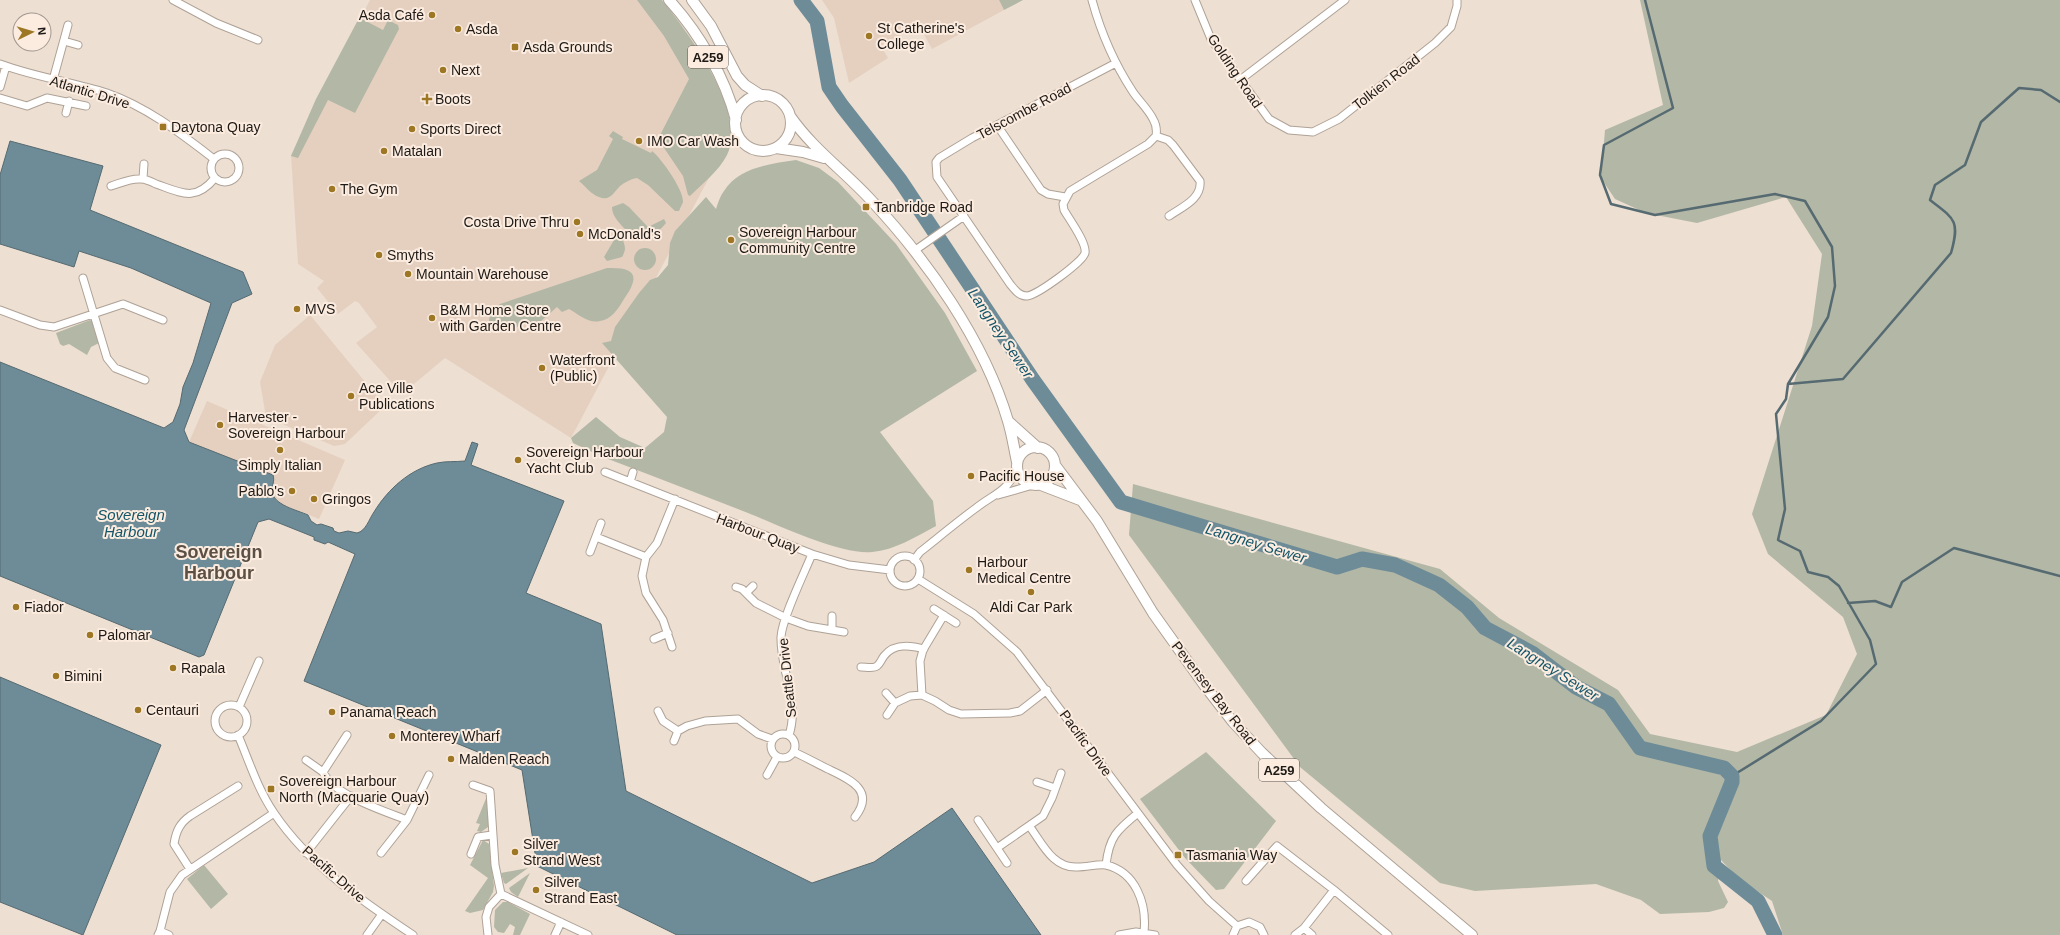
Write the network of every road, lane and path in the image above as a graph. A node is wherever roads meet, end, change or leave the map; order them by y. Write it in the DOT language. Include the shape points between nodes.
graph roads {
  1 [pos="173,0"];
  2 [pos="669,0"];
  3 [pos="692,0"];
  4 [pos="1092,0"];
  5 [pos="1195,0"];
  6 [pos="1345,0"];
  7 [pos="1457,0"];
  8 [pos="68,25"];
  9 [pos="258,40"];
  10 [pos="64,41"];
  11 [pos="78,44"];
  12 [pos="1116,63"];
  13 [pos="3,65"];
  14 [pos="53,80"];
  15 [pos="1240,80"];
  16 [pos="0,87"];
  17 [pos="762,96"];
  18 [pos="0,98"];
  19 [pos="69,101"];
  20 [pos="86,106"];
  21 [pos="66,113"];
  22 [pos="790,116"];
  23 [pos="736,120"];
  24 [pos="997,125"];
  25 [pos="1289,130"];
  26 [pos="1156,136"];
  27 [pos="776,148"];
  28 [pos="826,158"];
  29 [pos="214,159"];
  30 [pos="144,164"];
  31 [pos="143,178"];
  32 [pos="215,178"];
  33 [pos="111,186"];
  34 [pos="1065,198"];
  35 [pos="964,216"];
  36 [pos="1169,216"];
  37 [pos="914,251"];
  38 [pos="84,278"];
  39 [pos="0,310"];
  40 [pos="92,313"];
  41 [pos="163,320"];
  42 [pos="145,380"];
  43 [pos="1008,421"];
  44 [pos="1038,448"];
  45 [pos="1017,465"];
  46 [pos="1054,465"];
  47 [pos="605,472"];
  48 [pos="633,472"];
  49 [pos="630,482"];
  50 [pos="1037,485"];
  51 [pos="998,495"];
  52 [pos="675,499"];
  53 [pos="1080,500"];
  54 [pos="601,523"];
  55 [pos="596,537"];
  56 [pos="590,552"];
  57 [pos="812,554"];
  58 [pos="646,557"];
  59 [pos="914,560"];
  60 [pos="890,570"];
  61 [pos="918,579"];
  62 [pos="753,586"];
  63 [pos="736,587"];
  64 [pos="746,593"];
  65 [pos="934,609"];
  66 [pos="944,615"];
  67 [pos="832,616"];
  68 [pos="786,618"];
  69 [pos="956,623"];
  70 [pos="832,629"];
  71 [pos="844,632"];
  72 [pos="668,633"];
  73 [pos="654,639"];
  74 [pos="672,647"];
  75 [pos="924,649"];
  76 [pos="259,661"];
  77 [pos="861,667"];
  78 [pos="1047,690"];
  79 [pos="886,693"];
  80 [pos="922,695"];
  81 [pos="895,703"];
  82 [pos="239,707"];
  83 [pos="658,711"];
  84 [pos="887,715"];
  85 [pos="678,731"];
  86 [pos="789,734"];
  87 [pos="238,735"];
  88 [pos="347,735"];
  89 [pos="772,739"];
  90 [pos="674,741"];
  91 [pos="794,752"];
  92 [pos="777,757"];
  93 [pos="306,760"];
  94 [pos="323,772"];
  95 [pos="1061,773"];
  96 [pos="429,774"];
  97 [pos="767,775"];
  98 [pos="1037,782"];
  99 [pos="473,785"];
  100 [pos="238,786"];
  101 [pos="1055,788"];
  102 [pos="351,796"];
  103 [pos="274,813"];
  104 [pos="1138,813"];
  105 [pos="855,817"];
  106 [pos="407,820"];
  107 [pos="978,820"];
  108 [pos="1030,827"];
  109 [pos="492,836"];
  110 [pos="998,848"];
  111 [pos="306,853"];
  112 [pos="381,853"];
  113 [pos="471,854"];
  114 [pos="1007,863"];
  115 [pos="1106,865"];
  116 [pos="190,869"];
  117 [pos="1246,881"];
  118 [pos="1334,890"];
  119 [pos="501,894"];
  120 [pos="382,914"];
  121 [pos="561,922"];
  122 [pos="1237,926"];
  123 [pos="1304,928"];
  124 [pos="1144,932"];
  125 [pos="159,933"];
  126 [pos="169,935"];
  127 [pos="367,935"];
  128 [pos="413,935"];
  129 [pos="490,935"];
  130 [pos="555,935"];
  131 [pos="588,935"];
  132 [pos="1119,935"];
  133 [pos="1155,935"];
  134 [pos="1233,935"];
  135 [pos="1264,935"];
  136 [pos="1295,935"];
  137 [pos="1312,935"];
  138 [pos="1388,935"];
  139 [pos="1472,935"];
  1 -- 9 [label="street" via="216,23"];
  2 -- 23 [label="main road, A259" via="703,47 726,91"];
  3 -- 17 [label="main road, A259" via="711,26 737,76 745,85"];
  4 -- 12 [label="street" via="1105,40"];
  5 -- 15 [label="street, Golding Road" via="1211,39"];
  6 -- 15 [label="street"];
  7 -- 25 [label="street, Tolkien Road" via="1451,27 1435,43 1339,119 1313,132"];
  8 -- 10 [label="street"];
  10 -- 11 [label="street"];
  10 -- 14 [label="street"];
  12 -- 24 [label="street, Telscombe Road"];
  12 -- 26 [label="street" via="1153,119 1157,130"];
  13 -- 14 [label="street, Atlantic Drive"];
  13 -- 16 [label="street"];
  14 -- 29 [label="street, Atlantic Drive" via="106,93 140,107 171,126"];
  15 -- 25 [label="street, Golding Road" via="1269,119"];
  17 -- 22 [label="main road" via="777,99 784,104"];
  17 -- 23 [label="main road" via="746,102"];
  18 -- 19 [label="street" via="27,106 47,98"];
  19 -- 20 [label="street"];
  19 -- 21 [label="street"];
  22 -- 27 [label="main road" via="791,128 788,135"];
  22 -- 28 [label="main road" via="805,137"];
  23 -- 27 [label="main road" via="739,136 749,147 763,151"];
  24 -- 34 [label="street" via="1041,190"];
  24 -- 35 [label="street, Telscombe Road" via="936,162 938,177"];
  26 -- 34 [label="street" via="1148,144 1070,192"];
  26 -- 36 [label="street" via="1168,140 1173,145 1200,181 1198,195"];
  27 -- 28 [label="main road"];
  28 -- 37 [label="main road" via="869,198"];
  29 -- 32 [label="street" via="211,171"];
  29 -- 32 [label="street" via="221,154 228,154 236,159 239,168 236,176 228,181 219,181"];
  30 -- 31 [label="street"];
  31 -- 32 [label="street" via="179,192 192,193 199,193"];
  31 -- 33 [label="street"];
  34 -- 35 [label="street" via="1064,210 1085,244 1086,252 1078,264 1026,296 1018,294 1010,284"];
  35 -- 37 [label="street"];
  37 -- 43 [label="main road" via="944,293 982,357"];
  38 -- 40 [label="street"];
  39 -- 40 [label="street" via="40,325 54,327"];
  40 -- 41 [label="street" via="123,304"];
  40 -- 42 [label="street" via="107,358 115,368"];
  43 -- 44 [label="main road"];
  43 -- 45 [label="main road"];
  44 -- 45 [label="main road" via="1023,453"];
  44 -- 46 [label="main road" via="1049,453"];
  45 -- 50 [label="main road" via="1022,480"];
  45 -- 51 [label="street" via="1012,481"];
  46 -- 50 [label="main road" via="1051,477"];
  46 -- 53 [label="main road, Pevensey Bay Road / A259"];
  47 -- 49 [label="street, Harbour Quay"];
  48 -- 49 [label="street"];
  49 -- 52 [label="street, Harbour Quay"];
  50 -- 51 [label="street"];
  50 -- 53 [label="main road, Pevensey Bay Road / A259"];
  51 -- 59 [label="street" via="974,510 920,552"];
  52 -- 57 [label="street, Harbour Quay"];
  52 -- 58 [label="street" via="657,543"];
  53 -- 139 [label="main road, Pevensey Bay Road / A259" via="1097,521 1153,613 1233,722 1321,808"];
  54 -- 55 [label="street"];
  55 -- 56 [label="street"];
  55 -- 58 [label="street"];
  57 -- 60 [label="street, Harbour Quay" via="849,565"];
  57 -- 68 [label="street, Seattle Drive"];
  58 -- 72 [label="street" via="642,576 644,588"];
  59 -- 60 [label="street" via="909,557 899,558 894,561"];
  59 -- 61 [label="street" via="919,568"];
  60 -- 61 [label="street" via="892,579 898,585 907,586"];
  61 -- 78 [label="street, Pacific Drive" via="974,614 1008,643"];
  62 -- 64 [label="street"];
  63 -- 64 [label="street"];
  64 -- 68 [label="street" via="766,608"];
  65 -- 66 [label="street"];
  66 -- 69 [label="street"];
  66 -- 75 [label="street"];
  67 -- 70 [label="street"];
  68 -- 70 [label="street" via="808,626"];
  68 -- 86 [label="street, Seattle Drive" via="781,638 793,719"];
  70 -- 71 [label="street"];
  72 -- 73 [label="street"];
  72 -- 74 [label="street"];
  75 -- 77 [label="street" via="913,646 898,647 885,655 875,668"];
  75 -- 80 [label="street" via="920,661"];
  76 -- 82 [label="street"];
  78 -- 80 [label="street" via="1020,711 1000,714 961,714 948,710"];
  78 -- 104 [label="street, Pacific Drive"];
  79 -- 81 [label="street"];
  80 -- 81 [label="street" via="910,696"];
  81 -- 84 [label="street"];
  82 -- 87 [label="street" via="245,714 246,724"];
  82 -- 87 [label="street" via="223,706 216,713 214,721 222,735"];
  83 -- 85 [label="street" via="663,721"];
  85 -- 89 [label="street" via="705,721 738,718 758,734"];
  85 -- 90 [label="street"];
  86 -- 89 [label="street" via="779,734"];
  86 -- 91 [label="street" via="795,742"];
  87 -- 103 [label="street, Pacific Drive"];
  88 -- 94 [label="street"];
  89 -- 92 [label="street" via="771,750"];
  91 -- 92 [label="street" via="786,758"];
  91 -- 105 [label="street" via="856,784 863,798 860,811"];
  92 -- 97 [label="street"];
  93 -- 94 [label="street"];
  94 -- 102 [label="street" via="327,780"];
  95 -- 101 [label="street"];
  96 -- 106 [label="street"];
  98 -- 101 [label="street"];
  99 -- 109 [label="street" via="490,791"];
  100 -- 116 [label="street" via="190,816 176,832 174,844"];
  101 -- 108 [label="street" via="1043,816"];
  102 -- 106 [label="street"];
  102 -- 111 [label="street"];
  103 -- 111 [label="street, Pacific Drive"];
  103 -- 116 [label="street"];
  104 -- 115 [label="street" via="1119,828 1111,839"];
  104 -- 122 [label="street, Pacific Drive" via="1177,865 1209,901"];
  106 -- 112 [label="street"];
  107 -- 110 [label="street"];
  108 -- 110 [label="street"];
  108 -- 115 [label="street" via="1050,855 1060,863 1078,867"];
  109 -- 113 [label="street" via="478,837"];
  109 -- 119 [label="street"];
  110 -- 114 [label="street"];
  111 -- 120 [label="street, Pacific Drive"];
  115 -- 124 [label="street" via="1124,874 1135,886 1144,913"];
  116 -- 125 [label="street" via="182,875 170,892"];
  117 -- 118 [label="street" via="1277,846"];
  118 -- 123 [label="street"];
  118 -- 138 [label="street"];
  119 -- 121 [label="street"];
  119 -- 129 [label="street" via="489,907 486,917"];
  120 -- 127 [label="street"];
  120 -- 128 [label="street, Pacific Drive"];
  121 -- 130 [label="street"];
  121 -- 131 [label="street"];
  122 -- 134 [label="street"];
  122 -- 135 [label="street" via="1243,923 1255,924"];
  123 -- 136 [label="street"];
  123 -- 137 [label="street"];
  124 -- 132 [label="street"];
  124 -- 133 [label="street"];
  125 -- 126 [label="street"];
}
